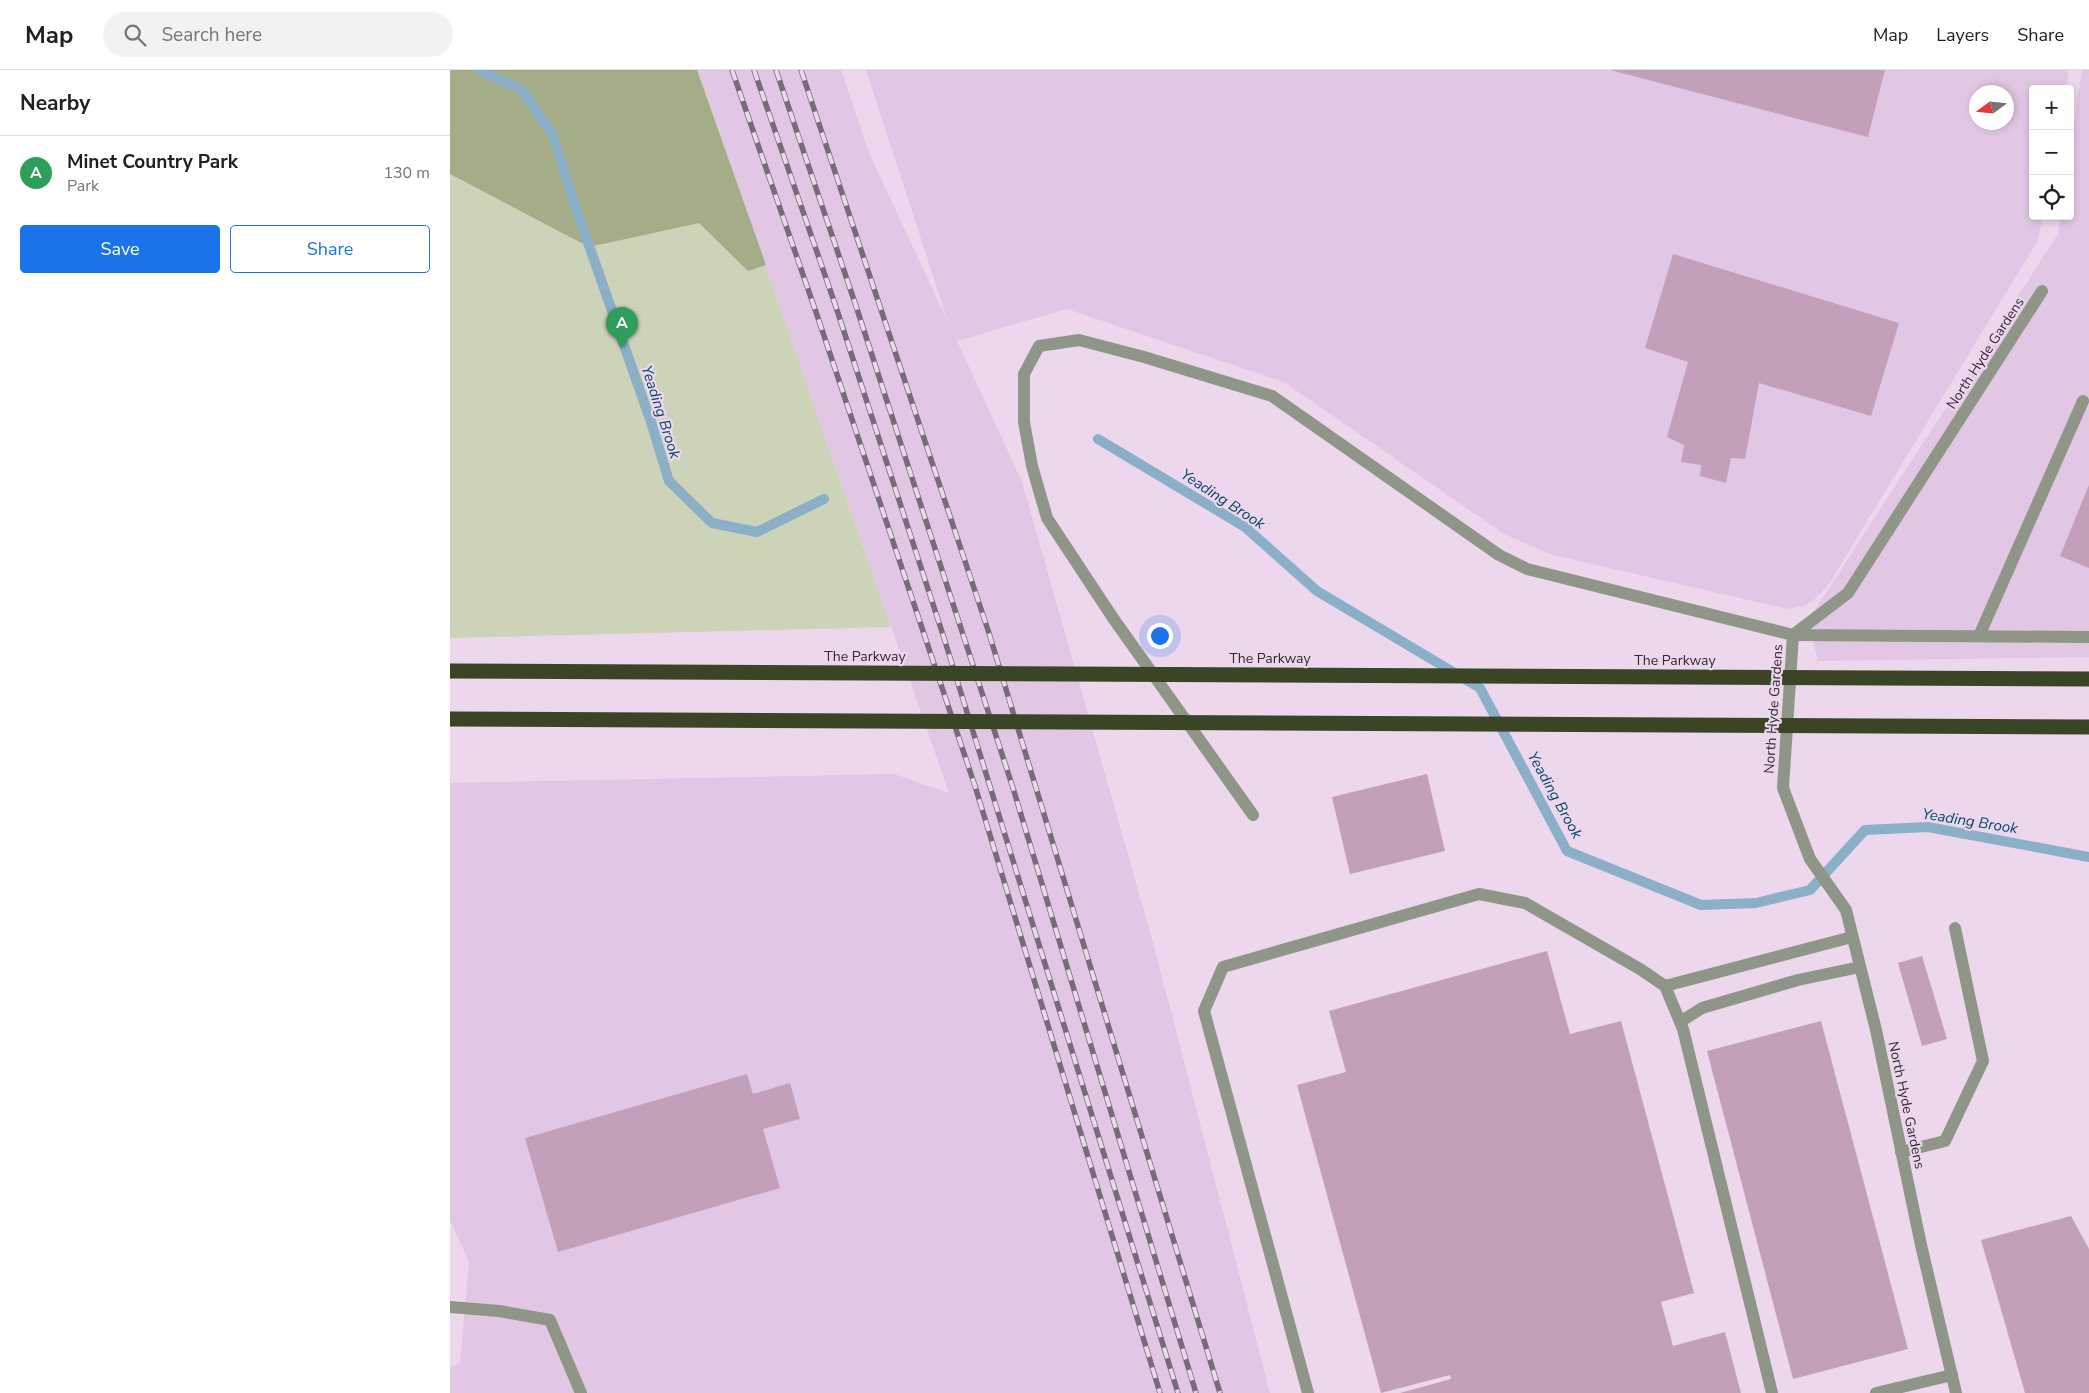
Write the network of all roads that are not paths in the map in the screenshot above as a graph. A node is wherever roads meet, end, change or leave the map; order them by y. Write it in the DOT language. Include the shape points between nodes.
graph roads {
  1 [pos="2042,292"];
  2 [pos="2083,401"];
  3 [pos="1793,635"];
  4 [pos="1979,636"];
  5 [pos="2089,637"];
  6 [pos="450,671"];
  7 [pos="2089,679"];
  8 [pos="450,719"];
  9 [pos="2089,727"];
  10 [pos="1253,815"];
  11 [pos="1955,928"];
  12 [pos="1852,937"];
  13 [pos="1860,967"];
  14 [pos="1664,986"];
  15 [pos="1680,1022"];
  16 [pos="1901,1152"];
  17 [pos="450,1306"];
  18 [pos="1952,1375"];
  19 [pos="581,1393"];
  20 [pos="1308,1393"];
  21 [pos="1772,1393"];
  22 [pos="1876,1393"];
  23 [pos="1956,1393"];
  1 -- 3 [label="street, North Hyde Gardens" via="1848,593"];
  2 -- 4 [label="street"];
  3 -- 4 [label="street"];
  3 -- 10 [label="street" via="1527,568 1499,555 1272,396 1144,356 1079,340 1039,346 1024,374 1024,422 1046,518"];
  3 -- 12 [label="street, North Hyde Gardens" via="1783,788 1810,859 1846,910"];
  4 -- 5 [label="street"];
  6 -- 7 [label="highway, The Parkway, bridge"];
  8 -- 9 [label="highway, bridge"];
  11 -- 16 [label="street" via="1983,1061 1945,1140"];
  12 -- 13 [label="street, North Hyde Gardens"];
  12 -- 14 [label="street"];
  13 -- 15 [label="street" via="1798,980 1702,1008"];
  13 -- 16 [label="street, North Hyde Gardens"];
  14 -- 15 [label="street"];
  14 -- 20 [label="street" via="1525,903 1479,894 1223,967 1204,1011"];
  15 -- 21 [label="street"];
  16 -- 18 [label="street, North Hyde Gardens"];
  17 -- 19 [label="street" via="550,1320"];
  18 -- 22 [label="street"];
  18 -- 23 [label="street, North Hyde Gardens"];
}
